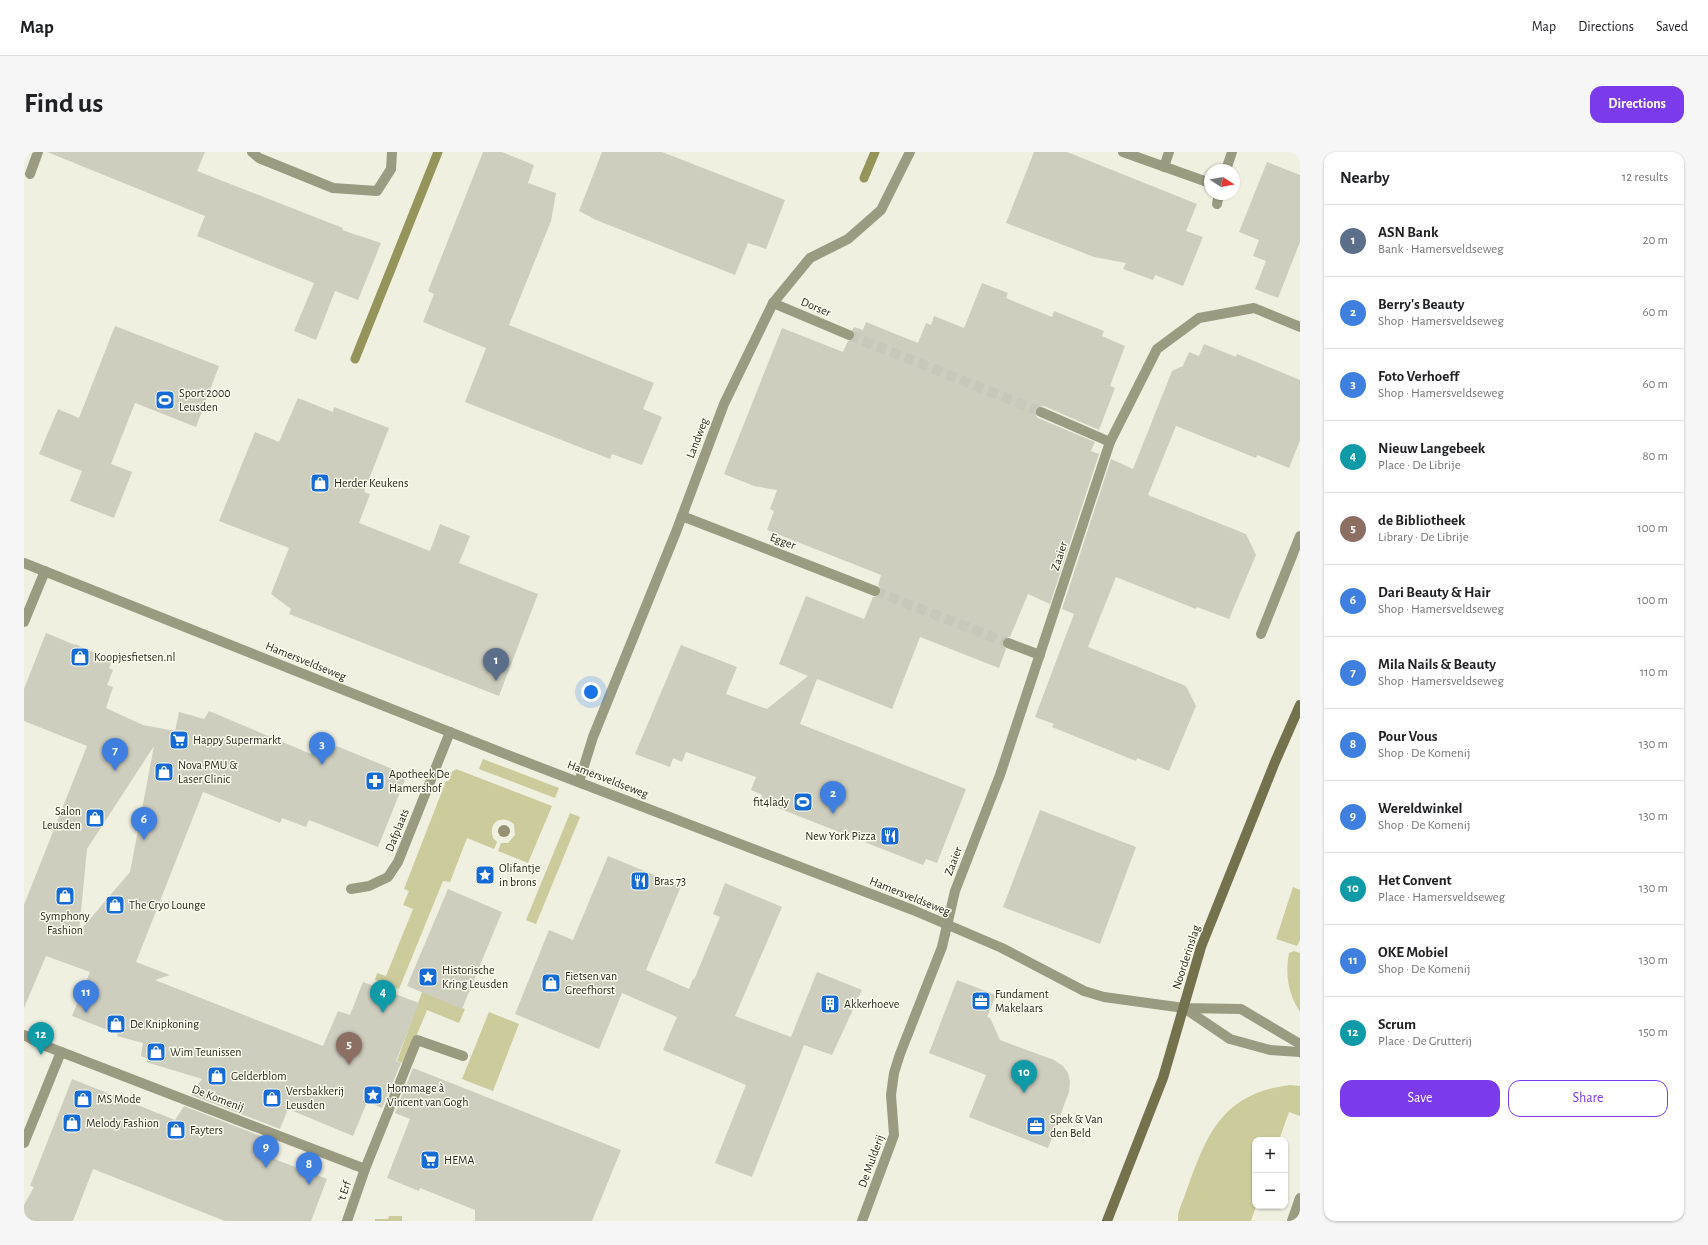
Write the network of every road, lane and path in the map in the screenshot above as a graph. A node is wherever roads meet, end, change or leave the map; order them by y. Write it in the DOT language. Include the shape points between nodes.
graph roads {
  1 [pos="38,152"];
  2 [pos="252,152"];
  3 [pos="392,152"];
  4 [pos="910,152"];
  5 [pos="1123,152"];
  6 [pos="1169,152"];
  7 [pos="1232,152"];
  8 [pos="1228,164"];
  9 [pos="1164,167"];
  10 [pos="30,174"];
  11 [pos="1204,181"];
  12 [pos="1218,200"];
  13 [pos="1217,204"];
  14 [pos="774,303"];
  15 [pos="1300,327"];
  16 [pos="849,335"];
  17 [pos="1041,412"];
  18 [pos="1110,442"];
  19 [pos="682,516"];
  20 [pos="1300,536"];
  21 [pos="24,563"];
  22 [pos="45,571"];
  23 [pos="875,591"];
  24 [pos="24,622"];
  25 [pos="1261,634"];
  26 [pos="1008,643"];
  27 [pos="1040,655"];
  28 [pos="1300,705"];
  29 [pos="450,732"];
  30 [pos="579,782"];
  31 [pos="351,889"];
  32 [pos="947,925"];
  33 [pos="1184,1008"];
  34 [pos="24,1034"];
  35 [pos="1300,1044"];
  36 [pos="61,1052"];
  37 [pos="1300,1052"];
  38 [pos="463,1056"];
  39 [pos="24,1143"];
  40 [pos="365,1169"];
  41 [pos="1300,1198"];
  42 [pos="347,1221"];
  43 [pos="862,1221"];
  44 [pos="1108,1221"];
  45 [pos="1292,1221"];
  1 -- 10 [label="street"];
  2 -- 3 [label="street" via="259,158 333,188 377,191 391,169"];
  4 -- 14 [label="street, Landweg" via="881,210 848,239 810,258"];
  5 -- 9 [label="street"];
  6 -- 9 [label="street"];
  7 -- 8 [label="street"];
  9 -- 11 [label="street"];
  12 -- 13 [label="street"];
  14 -- 16 [label="street, Dorser"];
  14 -- 19 [label="street, Landweg" via="724,404"];
  15 -- 18 [label="street, Zaaier" via="1254,308 1199,318 1157,348"];
  17 -- 18 [label="street"];
  18 -- 27 [label="street, Zaaier"];
  19 -- 23 [label="street, Egger"];
  19 -- 30 [label="street, Landweg" via="593,737"];
  20 -- 25 [label="street"];
  21 -- 22 [label="street, Hamersveldseweg"];
  22 -- 24 [label="street"];
  22 -- 29 [label="street, Hamersveldseweg"];
  26 -- 27 [label="street"];
  27 -- 32 [label="street, Zaaier" via="1000,775 955,891"];
  28 -- 33 [label="main road, Noorderinslag" via="1201,947"];
  29 -- 30 [label="street, Hamersveldseweg"];
  29 -- 31 [label="street, Dafplaats" via="398,862 388,877 369,886"];
  30 -- 32 [label="street, Hamersveldseweg"];
  32 -- 33 [label="street, Hamersveldseweg" via="1002,948 1084,991 1104,997"];
  32 -- 43 [label="street, De Mulderij" via="942,947 894,1073 891,1095 894,1136"];
  33 -- 35 [label="street, Hamersveldseweg" via="1242,1009"];
  33 -- 37 [label="street, Hamersveldseweg" via="1230,1039 1270,1050"];
  33 -- 44 [label="main road, Noorderinslag" via="1163,1078"];
  34 -- 36 [label="street, De Komenij" via="42,1045"];
  36 -- 39 [label="street"];
  36 -- 40 [label="street, De Komenij"];
  38 -- 40 [label="street, 't Erf" via="417,1040"];
  40 -- 42 [label="street, 't Erf"];
  41 -- 45 [label="street"];
}
